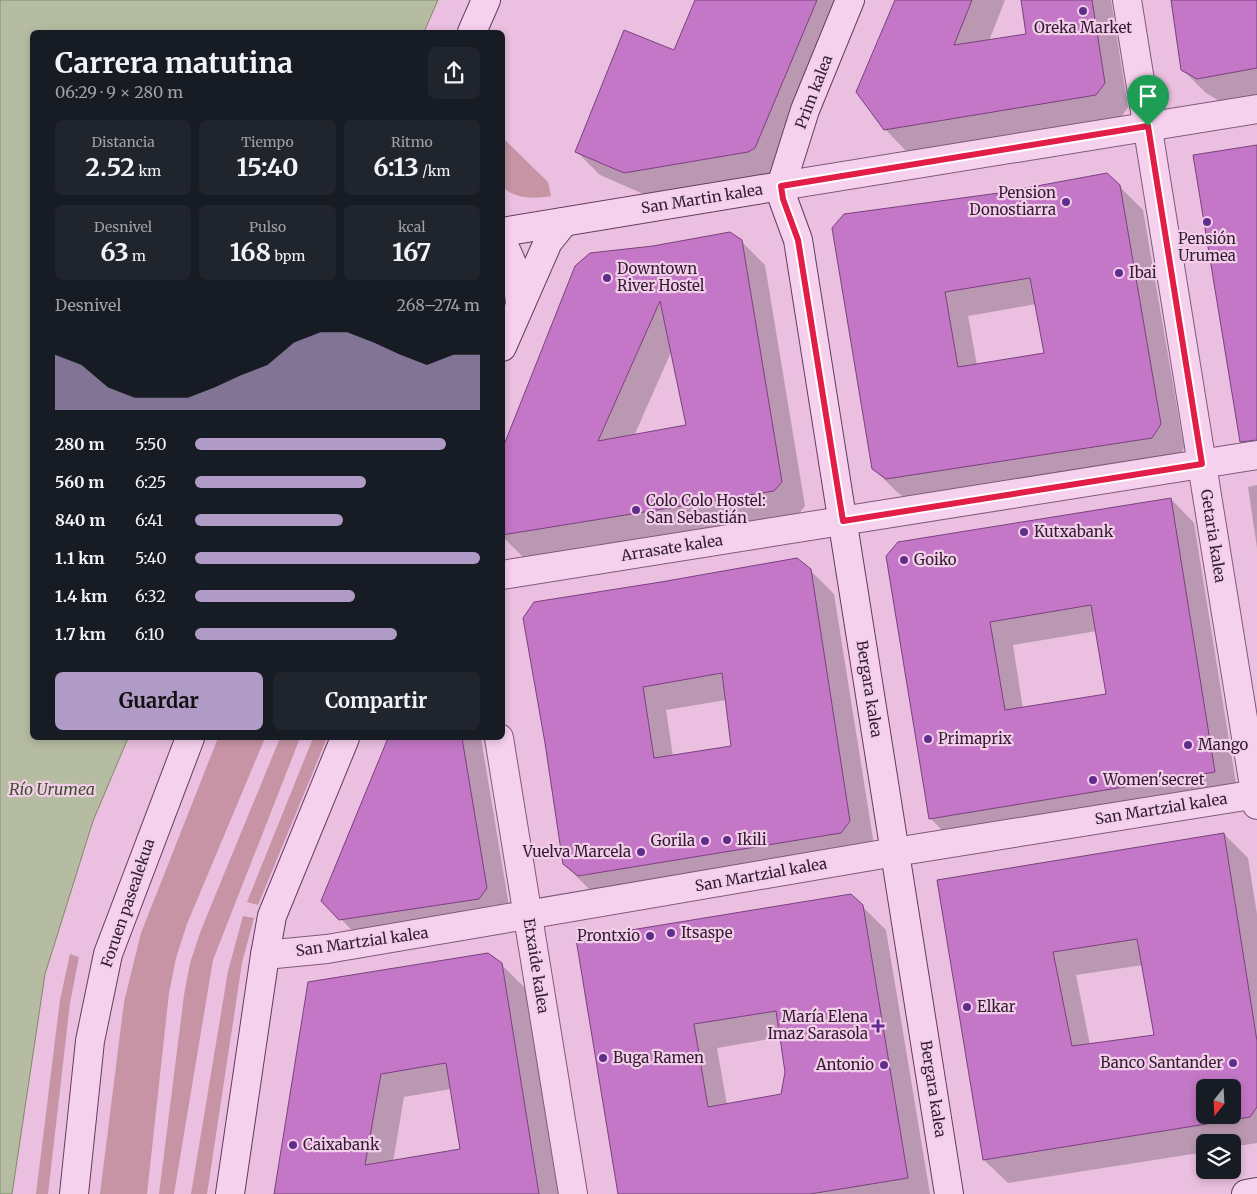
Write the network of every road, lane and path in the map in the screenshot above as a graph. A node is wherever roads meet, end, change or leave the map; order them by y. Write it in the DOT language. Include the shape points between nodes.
graph roads {
  1 [pos="486,0"];
  2 [pos="850,0"];
  3 [pos="1127,0"];
  4 [pos="473,30"];
  5 [pos="1257,109"];
  6 [pos="1148,126"];
  7 [pos="781,186"];
  8 [pos="564,222"];
  9 [pos="505,232"];
  10 [pos="505,248"];
  11 [pos="520,304"];
  12 [pos="505,340"];
  13 [pos="1257,455"];
  14 [pos="1202,464"];
  15 [pos="843,521"];
  16 [pos="505,575"];
  17 [pos="189,740"];
  18 [pos="344,740"];
  19 [pos="499,740"];
  20 [pos="1256,798"];
  21 [pos="895,852"];
  22 [pos="528,915"];
  23 [pos="265,955"];
  24 [pos="1257,1192"];
  25 [pos="74,1194"];
  26 [pos="230,1194"];
  27 [pos="573,1194"];
  28 [pos="949,1194"];
  29 [pos="1246,1194"];
  1 -- 4 [label="street"];
  2 -- 7 [label="street, Prim kalea" via="805,110"];
  3 -- 6 [label="street, Getaria kalea"];
  5 -- 6 [label="street, San Martin kalea"];
  6 -- 7 [label="street, San Martin kalea"];
  6 -- 14 [label="street, Getaria kalea"];
  7 -- 8 [label="street, San Martin kalea"];
  7 -- 15 [label="street, Bergara kalea" via="798,240"];
  8 -- 9 [label="street, San Martin kalea"];
  8 -- 11 [label="street" via="548,242"];
  10 -- 11 [label="street" via="518,282"];
  11 -- 12 [label="street"];
  13 -- 14 [label="street, Arrasate kalea"];
  14 -- 15 [label="street, Arrasate kalea"];
  14 -- 20 [label="street, Getaria kalea"];
  15 -- 16 [label="street, Arrasate kalea"];
  15 -- 21 [label="street, Bergara kalea"];
  17 -- 25 [label="street, Foruen pasealekua" via="108,954 90,1041"];
  18 -- 23 [label="street" via="272,916"];
  19 -- 22 [label="street, Etxaide kalea"];
  20 -- 21 [label="street, San Martzial kalea"];
  21 -- 22 [label="street, San Martzial kalea"];
  21 -- 28 [label="street, Bergara kalea"];
  22 -- 23 [label="street, San Martzial kalea" via="327,949"];
  22 -- 27 [label="street, Etxaide kalea"];
  23 -- 26 [label="street"];
  24 -- 29 [label="street"];
}
